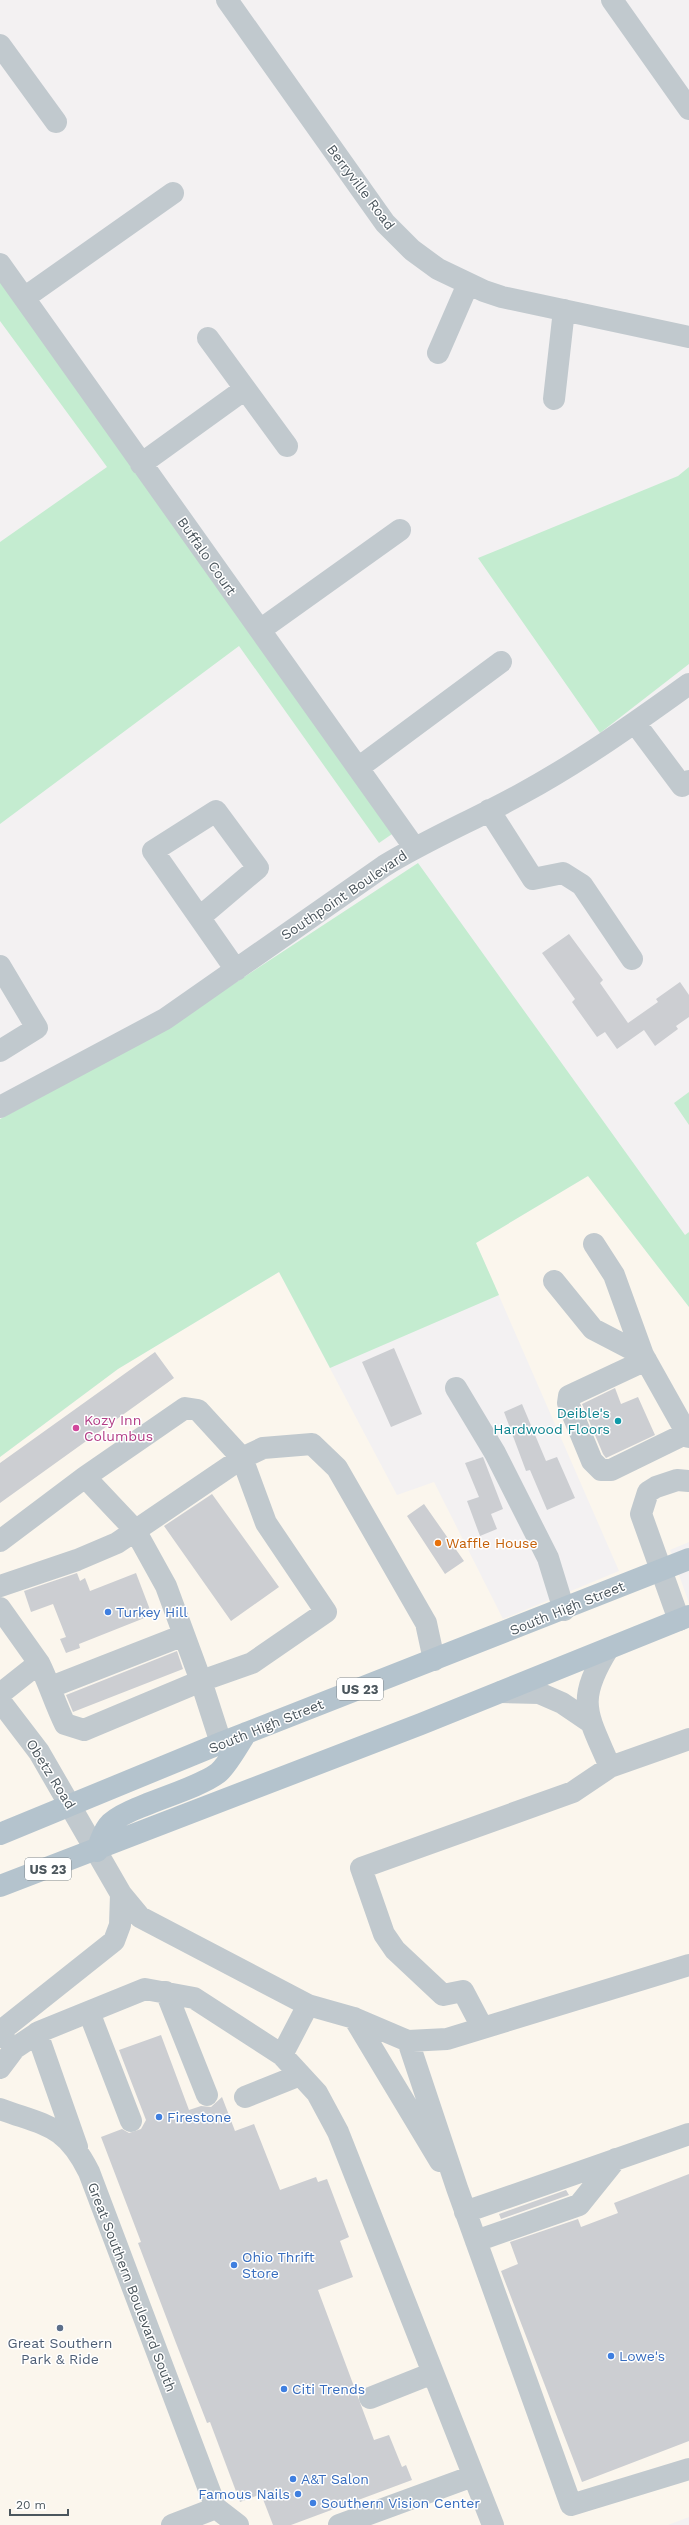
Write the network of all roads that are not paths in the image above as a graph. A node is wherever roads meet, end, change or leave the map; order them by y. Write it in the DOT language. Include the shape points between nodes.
graph roads {
  1 [pos="227,0"];
  2 [pos="612,0"];
  3 [pos="4,58"];
  4 [pos="689,109"];
  5 [pos="56,122"];
  6 [pos="173,193"];
  7 [pos="0,264"];
  8 [pos="468,284"];
  9 [pos="24,298"];
  10 [pos="564,310"];
  11 [pos="689,337"];
  12 [pos="208,338"];
  13 [pos="438,353"];
  14 [pos="245,388"];
  15 [pos="554,400"];
  16 [pos="287,446"];
  17 [pos="142,464"];
  18 [pos="400,530"];
  19 [pos="260,630"];
  20 [pos="501,662"];
  21 [pos="689,684"];
  22 [pos="635,723"];
  23 [pos="358,768"];
  24 [pos="689,781"];
  25 [pos="489,810"];
  26 [pos="414,847"];
  27 [pos="200,917"];
  28 [pos="632,959"];
  29 [pos="0,966"];
  30 [pos="236,970"];
  31 [pos="0,1052"];
  32 [pos="0,1107"];
  33 [pos="594,1244"];
  34 [pos="554,1281"];
  35 [pos="644,1358"];
  36 [pos="456,1388"];
  37 [pos="688,1435"];
  38 [pos="242,1458"];
  39 [pos="85,1477"];
  40 [pos="689,1481"];
  41 [pos="135,1530"];
  42 [pos="0,1541"];
  43 [pos="689,1559"];
  44 [pos="662,1570"];
  45 [pos="0,1586"];
  46 [pos="0,1608"];
  47 [pos="564,1610"];
  48 [pos="684,1618"];
  49 [pos="184,1636"];
  50 [pos="608,1649"];
  51 [pos="434,1660"];
  52 [pos="39,1663"];
  53 [pos="200,1681"];
  54 [pos="51,1687"];
  55 [pos="502,1692"];
  56 [pos="0,1694"];
  57 [pos="0,1701"];
  58 [pos="590,1722"];
  59 [pos="246,1733"];
  60 [pos="689,1739"];
  61 [pos="221,1743"];
  62 [pos="610,1767"];
  63 [pos="70,1806"];
  64 [pos="0,1834"];
  65 [pos="97,1851"];
  66 [pos="0,1886"];
  67 [pos="121,1894"];
  68 [pos="689,1965"];
  69 [pos="166,1992"];
  70 [pos="308,2005"];
  71 [pos="89,2012"];
  72 [pos="354,2018"];
  73 [pos="482,2027"];
  74 [pos="2,2028"];
  75 [pos="37,2033"];
  76 [pos="408,2041"];
  77 [pos="282,2055"];
  78 [pos="0,2068"];
  79 [pos="300,2075"];
  80 [pos="207,2094"];
  81 [pos="245,2097"];
  82 [pos="0,2109"];
  83 [pos="131,2120"];
  84 [pos="689,2134"];
  85 [pos="78,2150"];
  86 [pos="616,2159"];
  87 [pos="456,2188"];
  88 [pos="465,2212"];
  89 [pos="476,2241"];
  90 [pos="433,2373"];
  91 [pos="370,2398"];
  92 [pos="689,2468"];
  93 [pos="473,2476"];
  94 [pos="216,2508"];
  95 [pos="172,2525"];
  96 [pos="238,2525"];
  97 [pos="339,2525"];
  98 [pos="493,2525"];
  1 -- 8 [label="street, Berryville Road" via="385,223 412,250 438,269"];
  2 -- 4 [label="street"];
  3 -- 5 [label="street"];
  6 -- 9 [label="street"];
  7 -- 9 [label="street, Buffalo Court"];
  8 -- 10 [label="street, Berryville Road" via="502,297"];
  8 -- 13 [label="street"];
  9 -- 17 [label="street, Buffalo Court"];
  10 -- 11 [label="street, Berryville Road"];
  10 -- 15 [label="street"];
  12 -- 14 [label="street"];
  14 -- 16 [label="street"];
  14 -- 17 [label="street"];
  17 -- 19 [label="street, Buffalo Court"];
  18 -- 19 [label="street"];
  19 -- 23 [label="street, Buffalo Court"];
  20 -- 23 [label="street"];
  21 -- 22 [label="street, Southpoint Boulevard"];
  22 -- 24 [label="street" via="682,786"];
  22 -- 25 [label="street, Southpoint Boulevard" via="521,794"];
  23 -- 26 [label="street, Buffalo Court"];
  25 -- 26 [label="street, Southpoint Boulevard"];
  25 -- 28 [label="street" via="533,879 563,872 582,885"];
  26 -- 30 [label="street, Southpoint Boulevard"];
  27 -- 27 [label="street" via="153,851 216,811 258,868"];
  27 -- 30 [label="street"];
  29 -- 31 [label="street" via="37,1028"];
  30 -- 32 [label="street, Southpoint Boulevard" via="165,1019"];
  33 -- 35 [label="street" via="614,1275"];
  34 -- 35 [label="street" via="593,1329"];
  35 -- 37 [label="street"];
  35 -- 37 [label="street" via="569,1396 568,1403 592,1461 601,1470 611,1470"];
  36 -- 47 [label="street" via="495,1453 548,1558"];
  38 -- 39 [label="street" via="198,1410 185,1408"];
  38 -- 41 [label="street"];
  38 -- 51 [label="street" via="264,1448 312,1444 337,1468 426,1623"];
  38 -- 53 [label="street" via="266,1523 326,1612 252,1663"];
  39 -- 41 [label="street"];
  39 -- 42 [label="street"];
  40 -- 44 [label="street" via="676,1480 656,1486 648,1492 642,1506 641,1514"];
  41 -- 45 [label="street" via="117,1543 77,1560"];
  41 -- 49 [label="street" via="166,1586"];
  43 -- 44 [label="main road, South High Street / US 23"];
  44 -- 47 [label="main road, South High Street / US 23"];
  44 -- 48 [label="street"];
  46 -- 52 [label="street"];
  47 -- 51 [label="main road, South High Street / US 23"];
  48 -- 50 [label="main road, US 23"];
  49 -- 53 [label="street"];
  49 -- 54 [label="street"];
  50 -- 55 [label="main road, US 23"];
  50 -- 58 [label="street" via="593,1674 586,1696"];
  51 -- 59 [label="main road, South High Street / US 23"];
  52 -- 54 [label="street"];
  52 -- 56 [label="street"];
  53 -- 54 [label="street" via="84,1730 65,1724 53,1700"];
  53 -- 61 [label="street"];
  55 -- 58 [label="street" via="539,1693 562,1703"];
  55 -- 65 [label="main road, US 23"];
  57 -- 63 [label="street, Obetz Road" via="39,1752"];
  58 -- 62 [label="street"];
  59 -- 61 [label="main road, South High Street / US 23"];
  59 -- 65 [label="main road" via="219,1773 120,1817 109,1825"];
  60 -- 62 [label="street"];
  61 -- 63 [label="main road, South High Street / US 23"];
  62 -- 73 [label="street" via="573,1792 361,1868 384,1934 395,1950 443,1995 463,1991"];
  63 -- 64 [label="main road, South High Street / US 23"];
  63 -- 65 [label="street, Obetz Road"];
  65 -- 66 [label="main road, US 23"];
  65 -- 67 [label="street, Obetz Road"];
  67 -- 70 [label="street, Obetz Road" via="140,1917"];
  67 -- 74 [label="street" via="120,1925 114,1941"];
  68 -- 73 [label="street"];
  69 -- 71 [label="street" via="145,1989"];
  69 -- 77 [label="street" via="194,1998"];
  69 -- 80 [label="street"];
  70 -- 72 [label="street, Obetz Road"];
  70 -- 77 [label="street"];
  71 -- 75 [label="street"];
  71 -- 83 [label="street"];
  72 -- 76 [label="street, Obetz Road"];
  72 -- 87 [label="street"];
  73 -- 76 [label="street" via="447,2039"];
  75 -- 78 [label="street" via="15,2048"];
  75 -- 85 [label="street"];
  76 -- 87 [label="street"];
  77 -- 79 [label="street"];
  79 -- 81 [label="street"];
  79 -- 90 [label="street" via="317,2093 338,2132"];
  82 -- 85 [label="street, Great Southern Boulevard South" via="50,2127 68,2138"];
  84 -- 86 [label="street"];
  85 -- 94 [label="street, Great Southern Boulevard South" via="89,2172"];
  86 -- 88 [label="street"];
  86 -- 89 [label="street" via="579,2205"];
  87 -- 88 [label="street"];
  88 -- 89 [label="street"];
  89 -- 92 [label="street" via="571,2505"];
  90 -- 91 [label="street"];
  90 -- 93 [label="street"];
  93 -- 97 [label="street"];
  93 -- 98 [label="street"];
  94 -- 95 [label="street"];
  94 -- 96 [label="street"];
}
